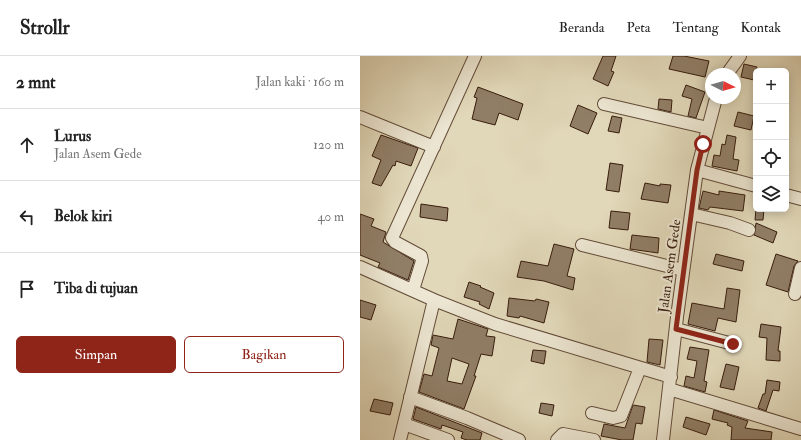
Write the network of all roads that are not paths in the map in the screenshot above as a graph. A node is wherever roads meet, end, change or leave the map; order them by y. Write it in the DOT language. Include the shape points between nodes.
graph roads {
  1 [pos="475,56"];
  2 [pos="740,56"];
  3 [pos="731,68"];
  4 [pos="604,104"];
  5 [pos="714,104"];
  6 [pos="360,118"];
  7 [pos="708,128"];
  8 [pos="434,147"];
  9 [pos="697,170"];
  10 [pos="753,185"];
  11 [pos="789,195"];
  12 [pos="801,199"];
  13 [pos="691,214"];
  14 [pos="749,230"];
  15 [pos="582,245"];
  16 [pos="360,267"];
  17 [pos="801,268"];
  18 [pos="683,270"];
  19 [pos="413,290"];
  20 [pos="795,294"];
  21 [pos="434,300"];
  22 [pos="676,329"];
  23 [pos="733,344"];
  24 [pos="640,368"];
  25 [pos="671,377"];
  26 [pos="669,389"];
  27 [pos="410,397"];
  28 [pos="592,413"];
  29 [pos="404,424"];
  30 [pos="801,429"];
  31 [pos="400,440"];
  32 [pos="448,440"];
  33 [pos="519,440"];
  34 [pos="557,440"];
  35 [pos="594,440"];
  36 [pos="663,440"];
  1 -- 8 [label="street"];
  2 -- 3 [label="street"];
  4 -- 7 [label="street"];
  5 -- 7 [label="street, Jalan Asem Gede"];
  6 -- 8 [label="street"];
  7 -- 9 [label="street, Jalan Asem Gede"];
  8 -- 19 [label="street" via="392,238 394,242 420,256 422,261"];
  9 -- 10 [label="street"];
  9 -- 13 [label="street, Jalan Asem Gede"];
  11 -- 12 [label="street"];
  13 -- 14 [label="street"];
  13 -- 18 [label="street, Jalan Asem Gede"];
  15 -- 18 [label="street"];
  16 -- 19 [label="street"];
  17 -- 20 [label="street"];
  18 -- 22 [label="street, Jalan Asem Gede"];
  19 -- 21 [label="street"];
  21 -- 24 [label="street" via="495,324"];
  21 -- 27 [label="street"];
  22 -- 23 [label="street"];
  22 -- 25 [label="street, Jalan Asem Gede"];
  24 -- 25 [label="street"];
  24 -- 28 [label="street" via="621,416 613,418"];
  25 -- 26 [label="street, Jalan Asem Gede"];
  26 -- 30 [label="street"];
  26 -- 36 [label="street, Jalan Asem Gede"];
  27 -- 29 [label="street"];
  27 -- 33 [label="street"];
  29 -- 31 [label="street"];
  29 -- 32 [label="street"];
  34 -- 35 [label="street" via="563,434"];
}
